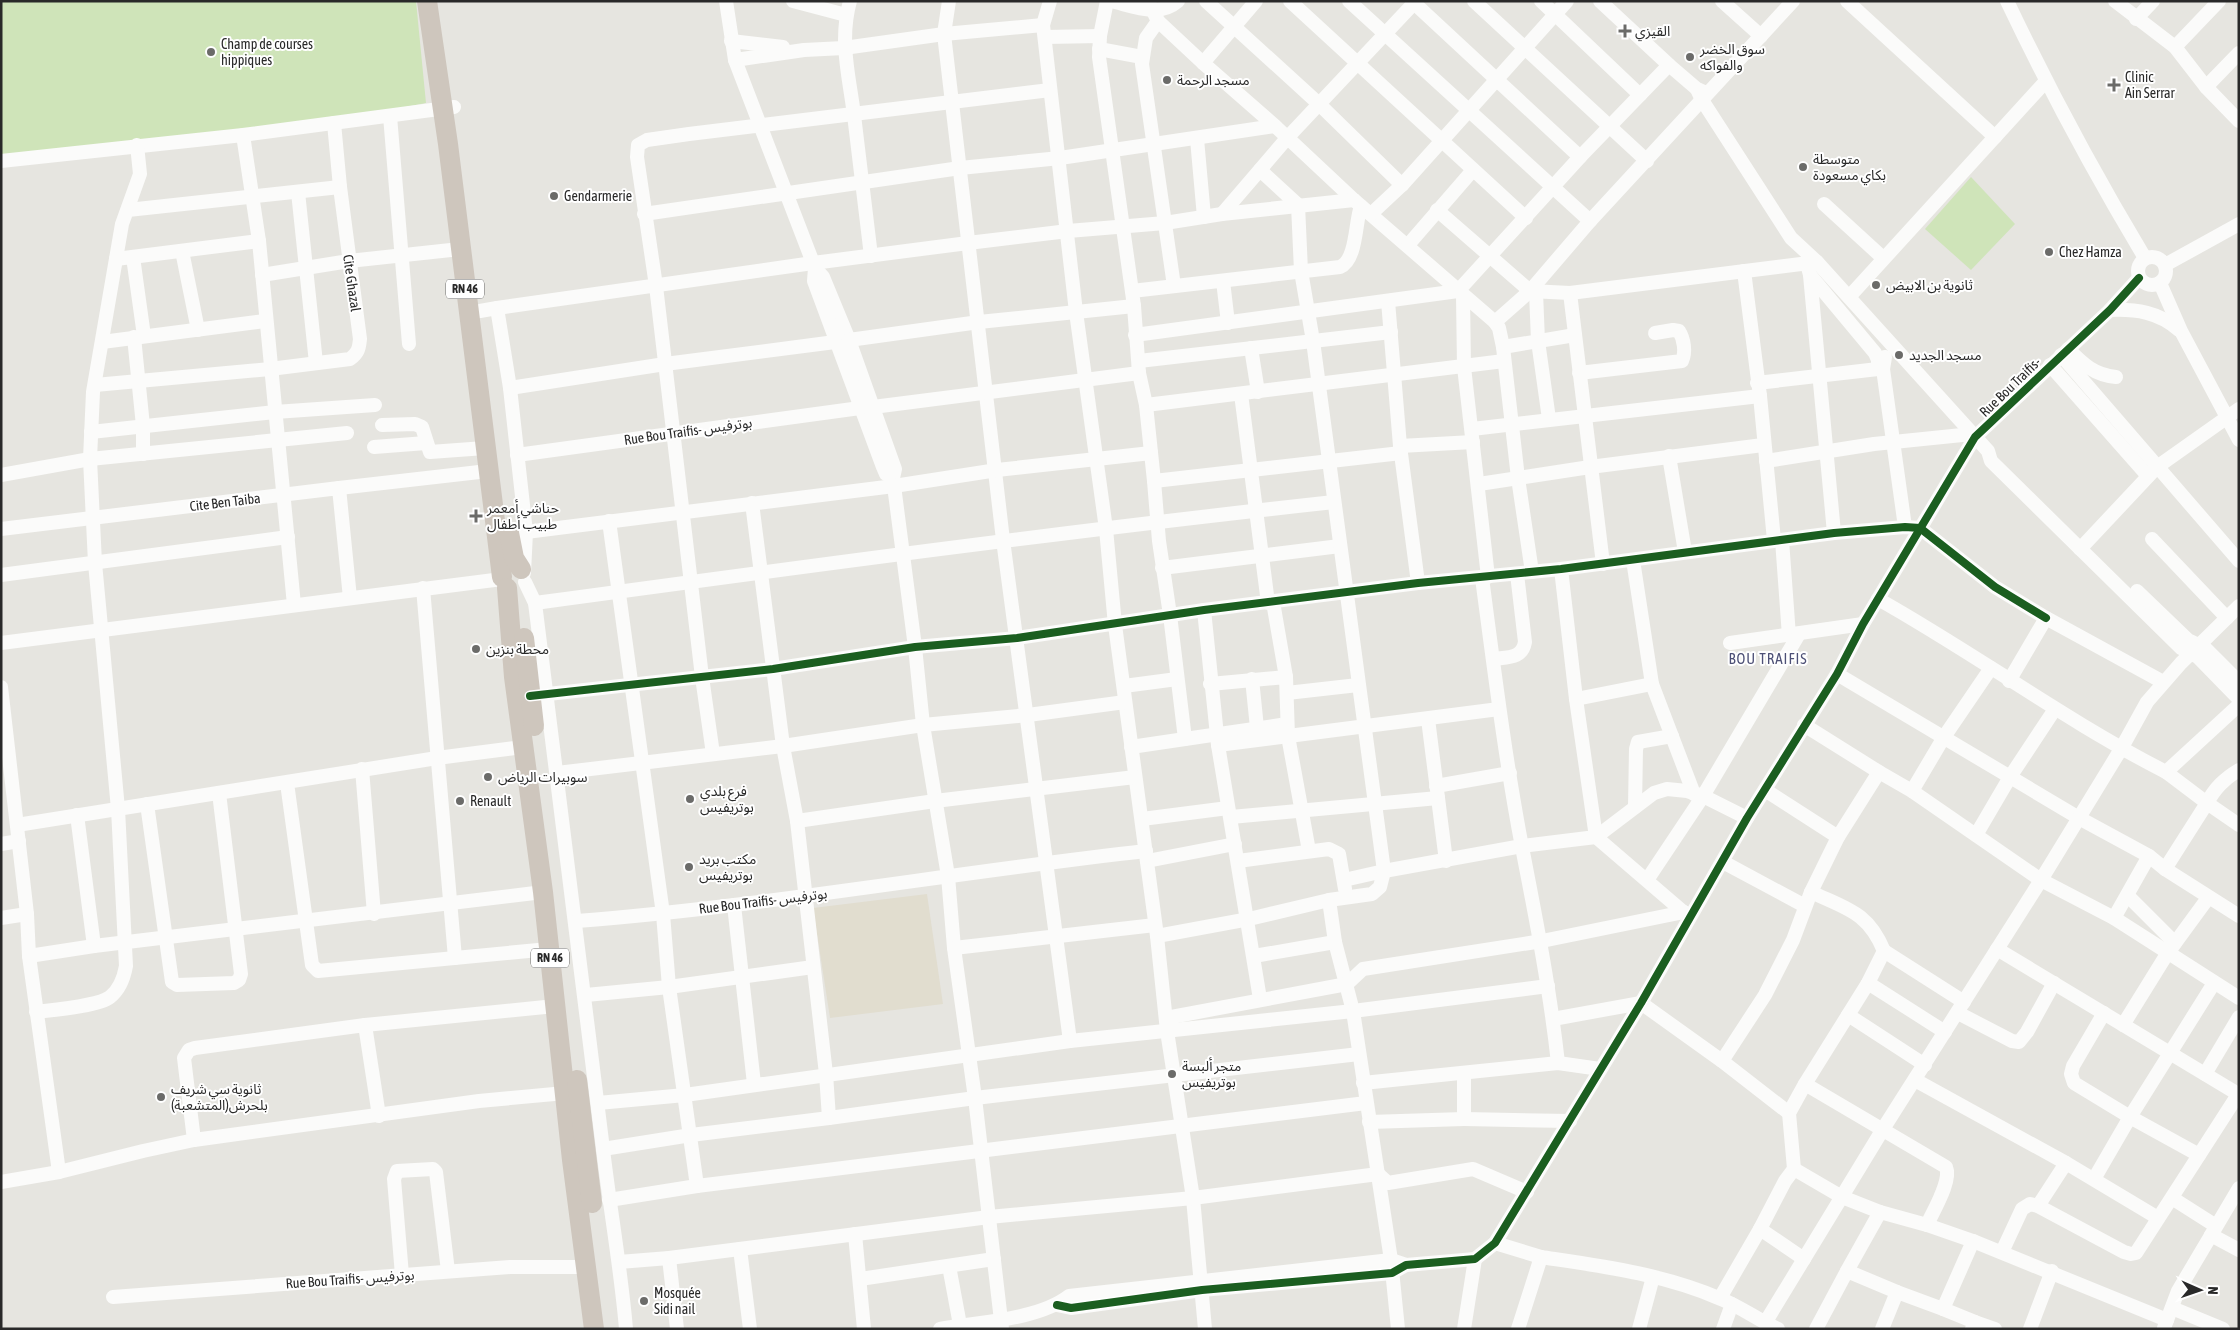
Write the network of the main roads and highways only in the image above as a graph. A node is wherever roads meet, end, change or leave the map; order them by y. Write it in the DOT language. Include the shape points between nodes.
graph roads {
  1 [pos="427,1"];
  2 [pos="440,1"];
  3 [pos="448,109"];
  4 [pos="514,579"];
  5 [pos="594,1329"];
  6 [pos="608,1329"];
  1 -- 3 [label="highway, RN 46"];
  2 -- 3 [label="highway, RN 46"];
  3 -- 4 [label="highway, RN 46" via="460,249 488,471"];
  3 -- 4 [label="highway, RN 46" via="489,310"];
  4 -- 5 [label="highway, RN 46" via="514,677 543,892"];
  4 -- 6 [label="highway, RN 46" via="539,695"];
}
